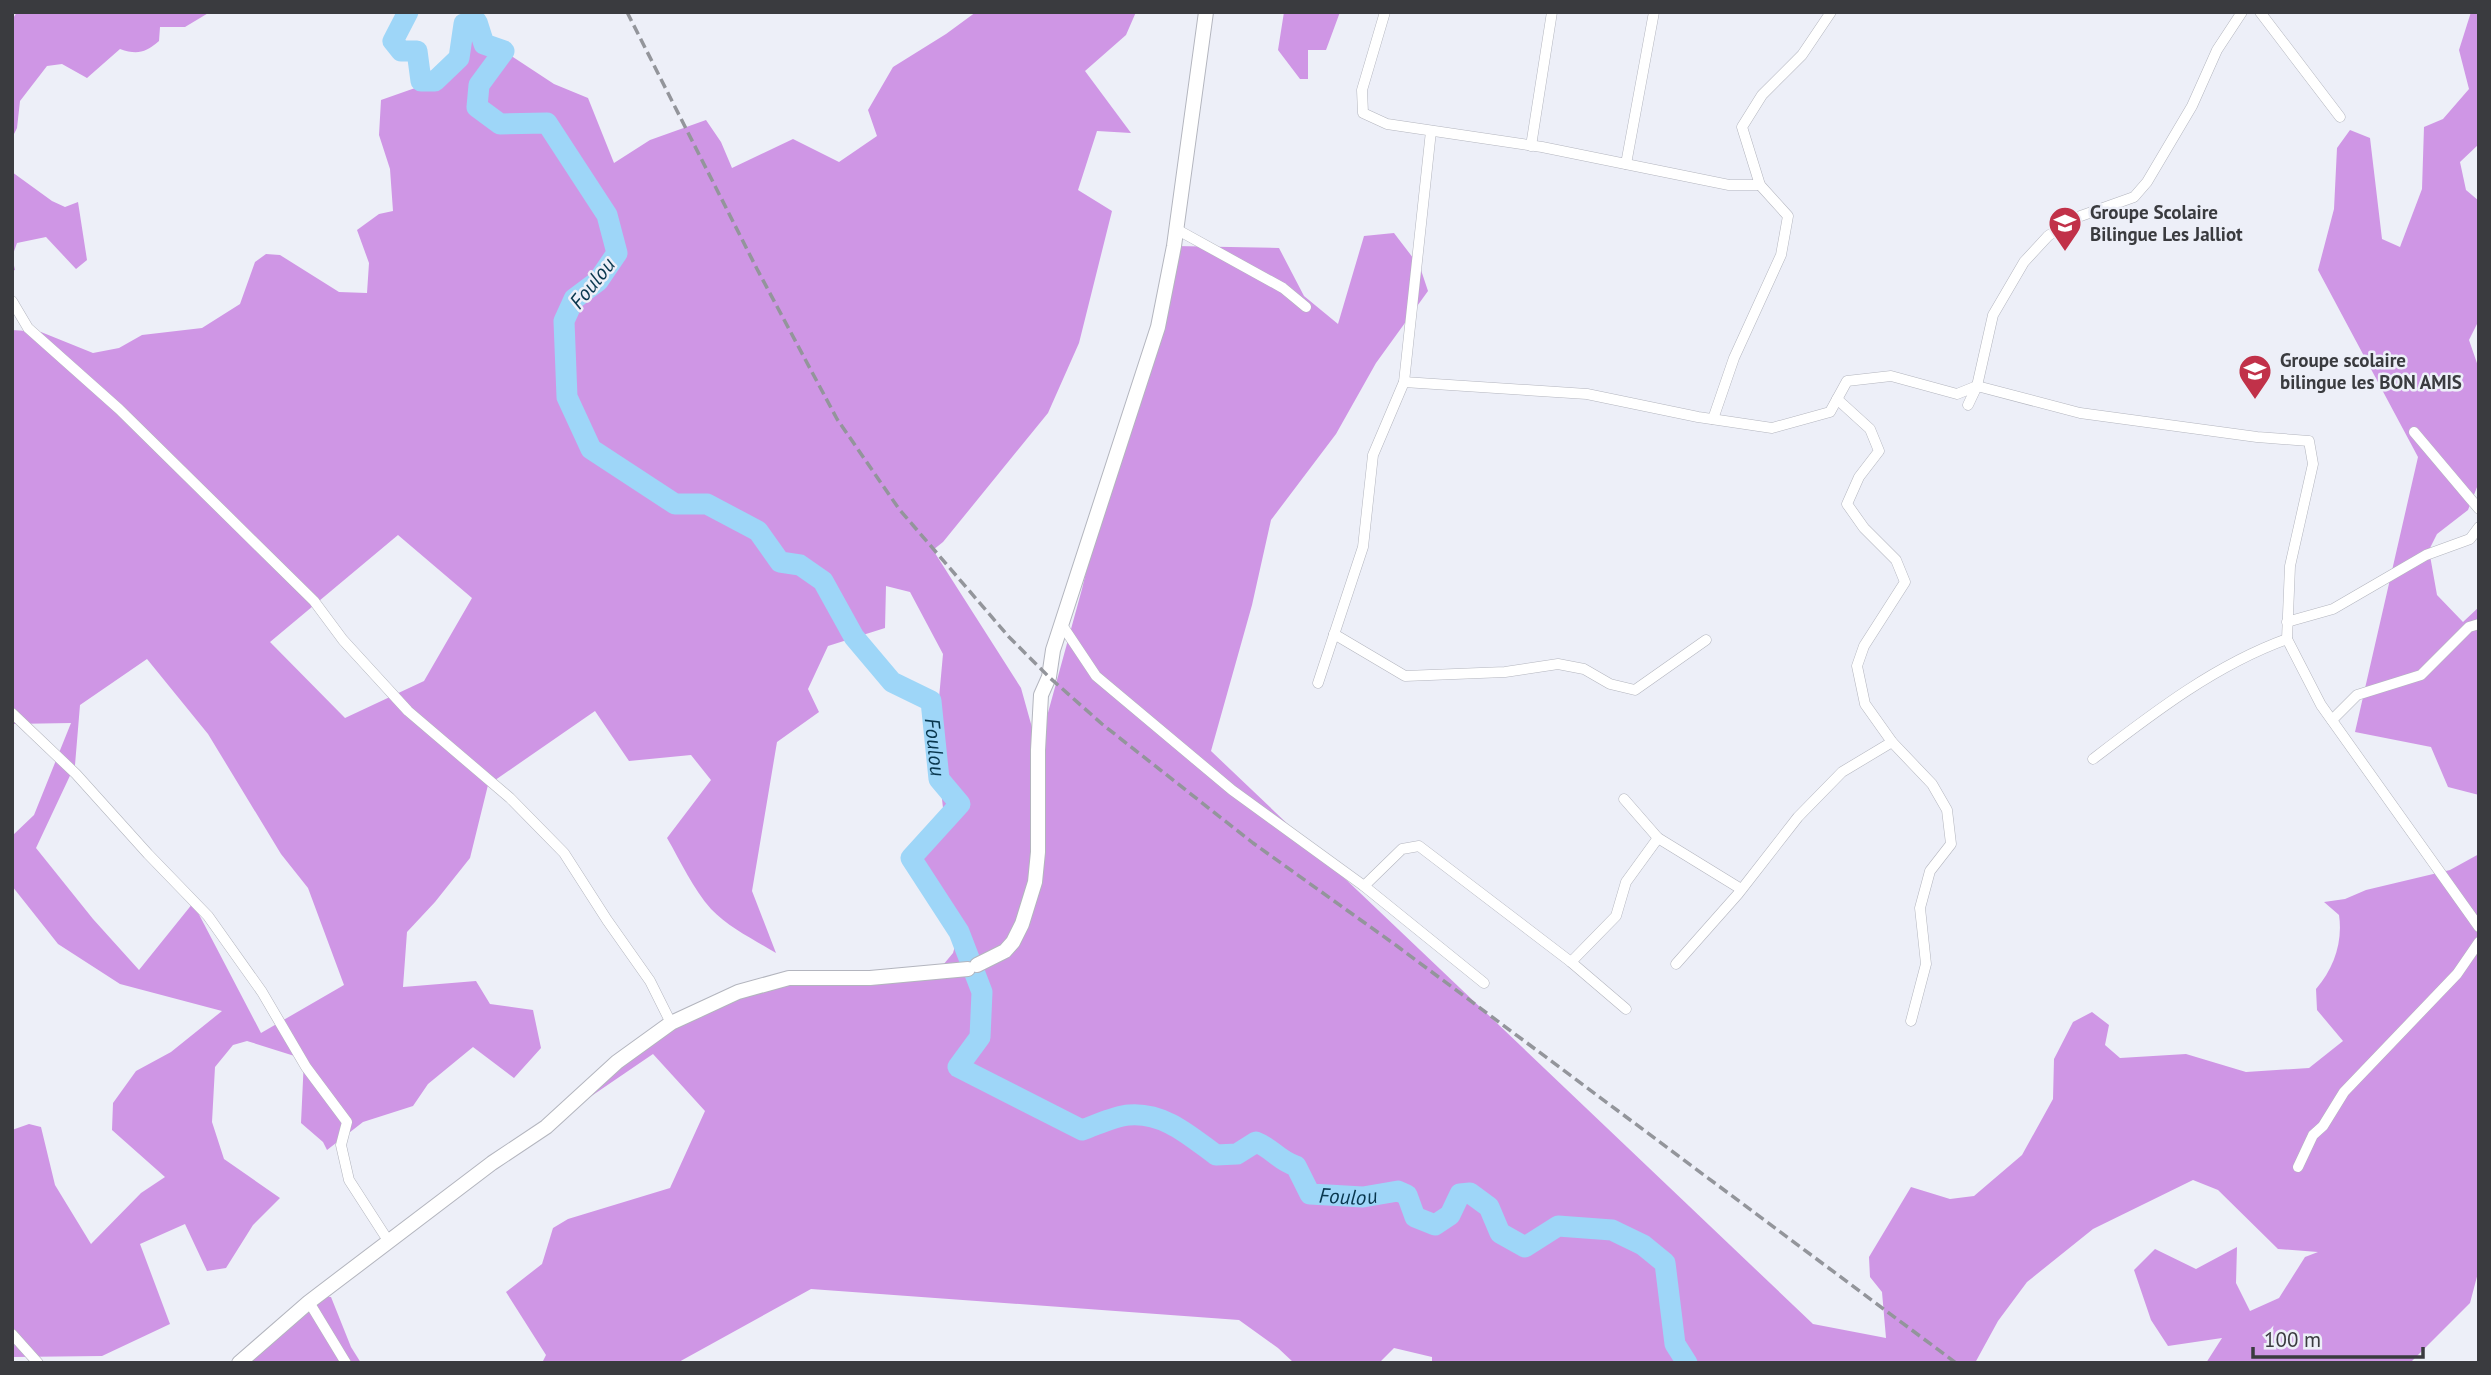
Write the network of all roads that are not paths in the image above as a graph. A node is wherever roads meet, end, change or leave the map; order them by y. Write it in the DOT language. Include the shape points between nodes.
graph roads {
  1 [pos="1206,12"];
  2 [pos="1385,12"];
  3 [pos="1552,12"];
  4 [pos="1654,12"];
  5 [pos="1830,12"];
  6 [pos="2242,12"];
  7 [pos="2260,12"];
  8 [pos="2340,117"];
  9 [pos="1431,131"];
  10 [pos="1531,146"];
  11 [pos="1626,164"];
  12 [pos="1760,185"];
  13 [pos="1176,229"];
  14 [pos="12,301"];
  15 [pos="1306,307"];
  16 [pos="1404,382"];
  17 [pos="1977,386"];
  18 [pos="1837,399"];
  19 [pos="1968,405"];
  20 [pos="1713,419"];
  21 [pos="2414,432"];
  22 [pos="2479,509"];
  23 [pos="2479,527"];
  24 [pos="2287,622"];
  25 [pos="2479,624"];
  26 [pos="1062,625"];
  27 [pos="1334,634"];
  28 [pos="2287,639"];
  29 [pos="1706,640"];
  30 [pos="1318,683"];
  31 [pos="12,713"];
  32 [pos="2332,720"];
  33 [pos="1892,742"];
  34 [pos="2093,759"];
  35 [pos="1624,799"];
  36 [pos="1658,838"];
  37 [pos="1364,886"];
  38 [pos="1741,889"];
  39 [pos="2479,927"];
  40 [pos="2479,942"];
  41 [pos="1571,962"];
  42 [pos="1676,964"];
  43 [pos="1484,983"];
  44 [pos="1626,1009"];
  45 [pos="1911,1021"];
  46 [pos="671,1023"];
  47 [pos="2298,1167"];
  48 [pos="389,1242"];
  49 [pos="309,1302"];
  50 [pos="12,1334"];
  51 [pos="38,1363"];
  52 [pos="239,1363"];
  53 [pos="346,1363"];
  1 -- 13 [label="street"];
  2 -- 9 [label="street" via="1362,90 1363,113 1387,124"];
  3 -- 10 [label="street"];
  4 -- 11 [label="street"];
  5 -- 12 [label="street" via="1802,54 1762,95 1742,127"];
  6 -- 17 [label="street" via="2217,50 2192,106 2134,197 2076,218 2048,236 2024,262 1993,315"];
  7 -- 8 [label="street"];
  9 -- 10 [label="street"];
  9 -- 16 [label="street"];
  10 -- 11 [label="street"];
  11 -- 12 [label="street" via="1729,185"];
  12 -- 20 [label="street" via="1788,216 1781,255 1734,358"];
  13 -- 15 [label="street" via="1283,288"];
  13 -- 26 [label="street" via="1158,327"];
  14 -- 46 [label="street" via="28,328 119,410 314,601 408,711 510,798 564,853 650,981"];
  16 -- 20 [label="street" via="1587,394"];
  16 -- 27 [label="street" via="1373,455 1363,547"];
  17 -- 18 [label="street" via="1957,394 1891,376 1847,382"];
  17 -- 19 [label="street"];
  17 -- 24 [label="street" via="2080,413 2309,441 2313,464 2290,566"];
  18 -- 20 [label="street" via="1830,412 1772,428"];
  18 -- 33 [label="street" via="1870,429 1879,451 1859,477 1847,505 1896,560 1905,582 1864,646 1857,666 1865,705"];
  21 -- 22 [label="street"];
  23 -- 24 [label="street" via="2470,539 2426,555 2333,609"];
  24 -- 28 [label="street"];
  25 -- 32 [label="street" via="2469,627 2421,675 2357,695"];
  26 -- 37 [label="street" via="1096,676 1232,790"];
  26 -- 46 [label="street" via="1041,695 1035,882 1013,942 1005,951 972,967 870,978 789,978 738,992"];
  27 -- 29 [label="street" via="1405,676 1558,664 1584,669 1610,684 1634,690"];
  27 -- 30 [label="street"];
  28 -- 32 [label="street"];
  28 -- 34 [label="street" via="2209,677"];
  31 -- 48 [label="street" via="76,774 208,916 347,1122 341,1145 349,1180"];
  32 -- 39 [label="street"];
  33 -- 38 [label="street" via="1842,772 1798,817"];
  33 -- 45 [label="street" via="1932,784 1947,810 1951,844 1930,871 1920,908 1926,964"];
  35 -- 36 [label="street"];
  36 -- 38 [label="street"];
  36 -- 41 [label="street" via="1626,882 1616,916"];
  37 -- 41 [label="street" via="1402,849 1419,846"];
  37 -- 43 [label="street"];
  38 -- 42 [label="street"];
  40 -- 47 [label="street" via="2457,974 2344,1092 2313,1135"];
  41 -- 44 [label="street"];
  46 -- 48 [label="street" via="617,1062 546,1127"];
  48 -- 49 [label="street"];
  49 -- 52 [label="street"];
  49 -- 53 [label="street"];
  50 -- 51 [label="street"];
}
